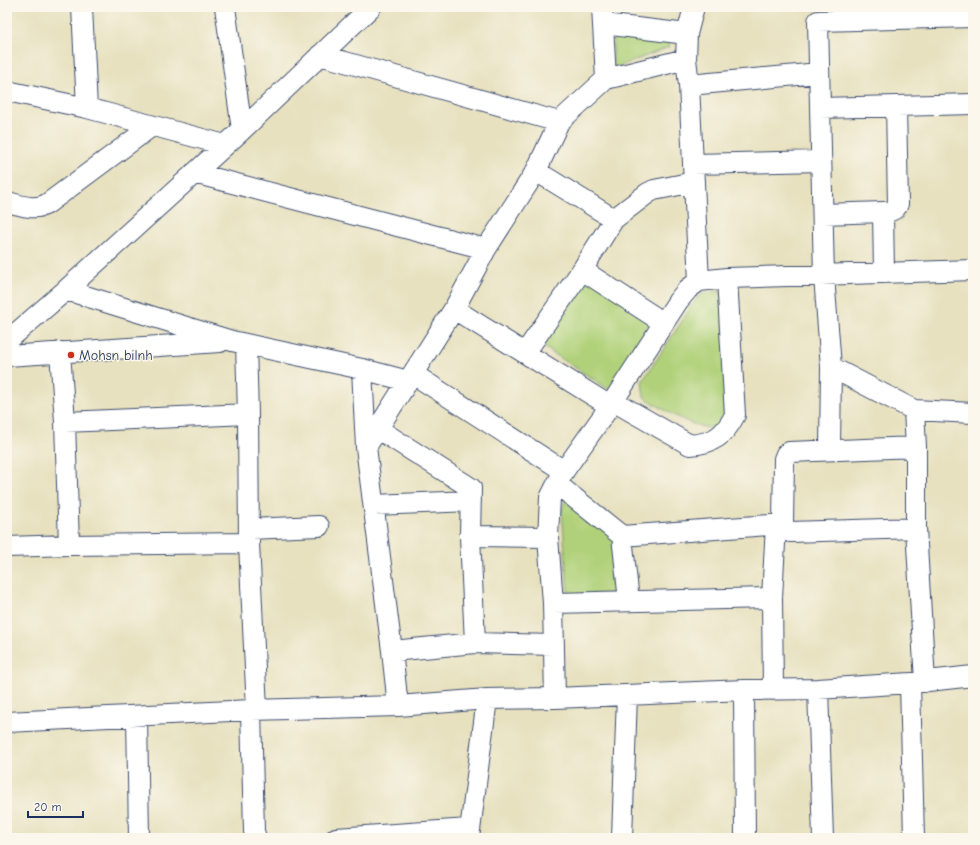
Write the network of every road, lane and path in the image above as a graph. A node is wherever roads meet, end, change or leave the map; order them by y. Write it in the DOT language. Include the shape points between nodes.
graph roads {
  1 [pos="82,7"];
  2 [pos="225,7"];
  3 [pos="371,7"];
  4 [pos="694,7"];
  5 [pos="817,14"];
  6 [pos="859,14"];
  7 [pos="602,16"];
  8 [pos="973,17"];
  9 [pos="687,34"];
  10 [pos="320,55"];
  11 [pos="686,60"];
  12 [pos="819,73"];
  13 [pos="606,79"];
  14 [pos="689,85"];
  15 [pos="7,91"];
  16 [pos="973,104"];
  17 [pos="896,106"];
  18 [pos="87,108"];
  19 [pos="820,108"];
  20 [pos="559,122"];
  21 [pos="152,126"];
  22 [pos="242,130"];
  23 [pos="225,145"];
  24 [pos="821,161"];
  25 [pos="536,171"];
  26 [pos="194,173"];
  27 [pos="693,173"];
  28 [pos="7,202"];
  29 [pos="883,212"];
  30 [pos="823,214"];
  31 [pos="614,219"];
  32 [pos="486,249"];
  33 [pos="582,270"];
  34 [pos="973,270"];
  35 [pos="884,274"];
  36 [pos="824,276"];
  37 [pos="728,278"];
  38 [pos="699,281"];
  39 [pos="66,290"];
  40 [pos="454,309"];
  41 [pos="664,323"];
  42 [pos="7,341"];
  43 [pos="239,343"];
  44 [pos="60,352"];
  45 [pos="525,353"];
  46 [pos="7,356"];
  47 [pos="831,367"];
  48 [pos="362,369"];
  49 [pos="410,378"];
  50 [pos="611,404"];
  51 [pos="914,410"];
  52 [pos="973,413"];
  53 [pos="248,414"];
  54 [pos="65,422"];
  55 [pos="378,429"];
  56 [pos="366,447"];
  57 [pos="916,447"];
  58 [pos="830,450"];
  59 [pos="560,478"];
  60 [pos="471,502"];
  61 [pos="374,505"];
  62 [pos="780,524"];
  63 [pos="319,526"];
  64 [pos="916,528"];
  65 [pos="249,536"];
  66 [pos="470,536"];
  67 [pos="622,536"];
  68 [pos="548,537"];
  69 [pos="69,545"];
  70 [pos="7,547"];
  71 [pos="772,598"];
  72 [pos="629,601"];
  73 [pos="553,603"];
  74 [pos="475,644"];
  75 [pos="553,645"];
  76 [pos="392,651"];
  77 [pos="973,676"];
  78 [pos="917,682"];
  79 [pos="818,689"];
  80 [pos="744,690"];
  81 [pos="773,690"];
  82 [pos="627,695"];
  83 [pos="555,698"];
  84 [pos="487,699"];
  85 [pos="398,706"];
  86 [pos="254,710"];
  87 [pos="137,716"];
  88 [pos="7,722"];
  89 [pos="469,833"];
  90 [pos="140,838"];
  91 [pos="256,838"];
  92 [pos="336,838"];
  93 [pos="622,838"];
  94 [pos="745,838"];
  95 [pos="823,838"];
  96 [pos="914,838"];
  1 -- 18 [label="street"];
  2 -- 22 [label="street"];
  3 -- 10 [label="street"];
  4 -- 9 [label="street"];
  5 -- 6 [label="street"];
  5 -- 12 [label="street"];
  6 -- 8 [label="street"];
  7 -- 9 [label="street"];
  7 -- 13 [label="street"];
  9 -- 11 [label="street"];
  10 -- 20 [label="street"];
  10 -- 22 [label="street"];
  11 -- 13 [label="street"];
  11 -- 14 [label="street"];
  12 -- 14 [label="street"];
  12 -- 19 [label="street"];
  13 -- 20 [label="street"];
  14 -- 27 [label="street"];
  15 -- 18 [label="street"];
  16 -- 17 [label="street"];
  17 -- 19 [label="street"];
  17 -- 29 [label="street" via="898,204 896,209"];
  18 -- 21 [label="street"];
  19 -- 24 [label="street"];
  20 -- 25 [label="street"];
  21 -- 23 [label="street"];
  21 -- 28 [label="street" via="41,208"];
  22 -- 23 [label="street"];
  23 -- 26 [label="street"];
  24 -- 27 [label="street"];
  24 -- 30 [label="street"];
  25 -- 31 [label="street"];
  25 -- 32 [label="street"];
  26 -- 32 [label="street"];
  26 -- 39 [label="street"];
  27 -- 31 [label="street" via="648,193"];
  27 -- 38 [label="street"];
  29 -- 30 [label="street"];
  29 -- 35 [label="street"];
  30 -- 36 [label="street"];
  31 -- 33 [label="street"];
  32 -- 40 [label="street"];
  33 -- 41 [label="street"];
  33 -- 45 [label="street"];
  34 -- 35 [label="street"];
  35 -- 36 [label="street"];
  36 -- 37 [label="street"];
  36 -- 47 [label="street"];
  37 -- 38 [label="street"];
  37 -- 50 [label="street" via="735,415 729,428 704,444 690,445"];
  38 -- 41 [label="street" via="688,289"];
  39 -- 42 [label="street"];
  39 -- 43 [label="street"];
  40 -- 45 [label="street"];
  40 -- 49 [label="street"];
  41 -- 50 [label="street"];
  43 -- 44 [label="street"];
  43 -- 48 [label="street"];
  43 -- 53 [label="street"];
  44 -- 46 [label="street"];
  44 -- 54 [label="street"];
  45 -- 50 [label="street"];
  47 -- 51 [label="street"];
  47 -- 58 [label="street"];
  48 -- 49 [label="street"];
  48 -- 56 [label="street"];
  49 -- 55 [label="street"];
  49 -- 59 [label="street"];
  50 -- 59 [label="street"];
  51 -- 52 [label="street"];
  51 -- 57 [label="street"];
  53 -- 54 [label="street"];
  53 -- 65 [label="street"];
  54 -- 69 [label="street"];
  55 -- 56 [label="street"];
  55 -- 60 [label="street" via="471,488"];
  56 -- 61 [label="street"];
  57 -- 58 [label="street"];
  57 -- 64 [label="street"];
  58 -- 62 [label="street" via="789,452 784,456"];
  59 -- 67 [label="street"];
  59 -- 68 [label="street" via="550,498"];
  60 -- 61 [label="street"];
  60 -- 66 [label="street"];
  61 -- 76 [label="street"];
  62 -- 64 [label="street" via="790,532"];
  62 -- 67 [label="street"];
  62 -- 71 [label="street"];
  63 -- 65 [label="street"];
  64 -- 78 [label="street"];
  65 -- 69 [label="street"];
  65 -- 86 [label="street"];
  66 -- 68 [label="street"];
  66 -- 74 [label="street"];
  67 -- 72 [label="street"];
  68 -- 73 [label="street"];
  69 -- 70 [label="street"];
  71 -- 72 [label="street"];
  71 -- 81 [label="street"];
  72 -- 73 [label="street"];
  73 -- 75 [label="street"];
  74 -- 75 [label="street"];
  74 -- 76 [label="street"];
  75 -- 83 [label="street"];
  76 -- 85 [label="street"];
  77 -- 78 [label="street"];
  78 -- 79 [label="street"];
  78 -- 96 [label="street"];
  79 -- 81 [label="street"];
  79 -- 95 [label="street"];
  80 -- 81 [label="street"];
  80 -- 82 [label="street"];
  80 -- 94 [label="street"];
  82 -- 83 [label="street"];
  82 -- 93 [label="street"];
  83 -- 84 [label="street"];
  84 -- 85 [label="street"];
  84 -- 89 [label="street"];
  85 -- 86 [label="street"];
  86 -- 87 [label="street"];
  86 -- 91 [label="street"];
  87 -- 88 [label="street"];
  87 -- 90 [label="street"];
  89 -- 92 [label="street"];
}
